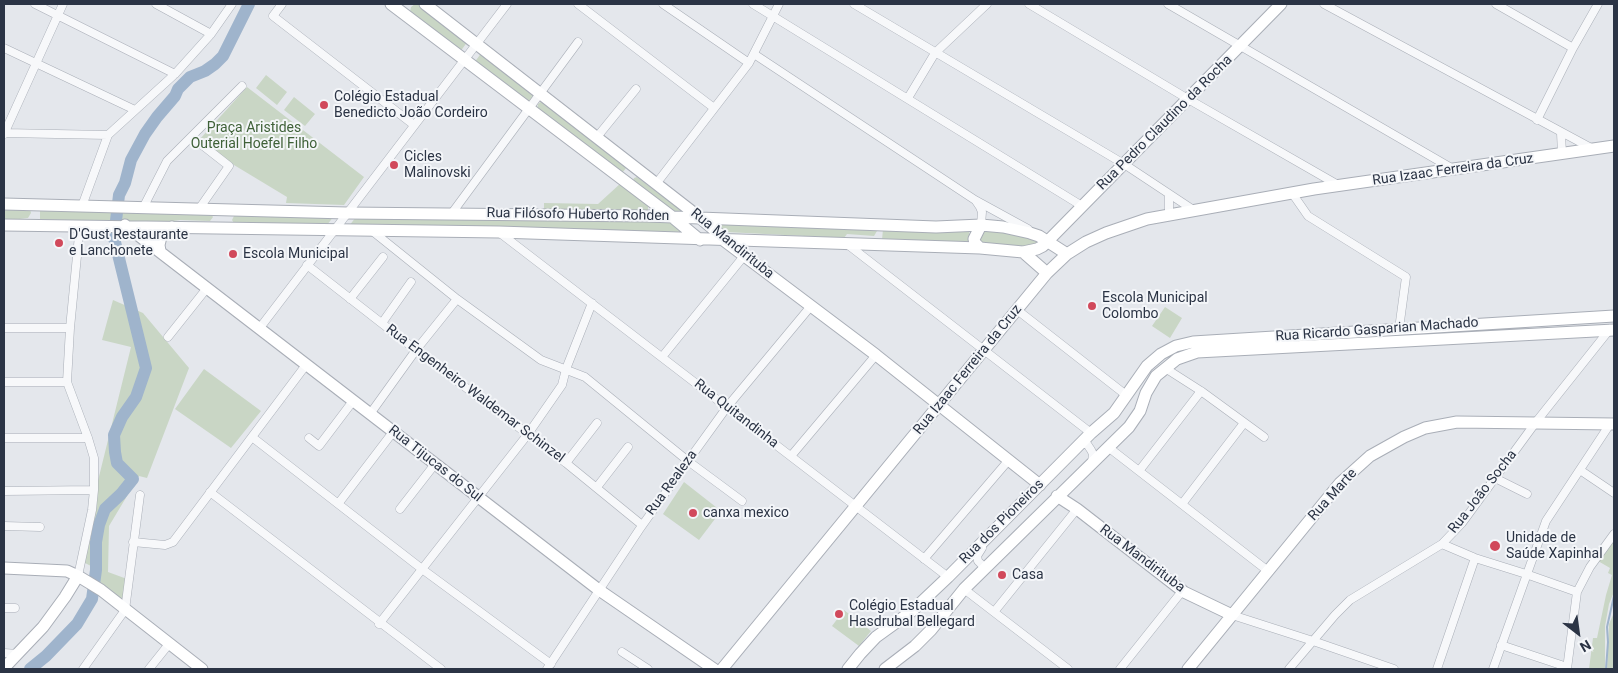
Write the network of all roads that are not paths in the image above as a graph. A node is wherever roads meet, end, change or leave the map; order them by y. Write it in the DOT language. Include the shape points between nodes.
graph roads {
  1 [pos="35,4"];
  2 [pos="63,4"];
  3 [pos="156,4"];
  4 [pos="232,4"];
  5 [pos="282,4"];
  6 [pos="391,4"];
  7 [pos="425,4"];
  8 [pos="507,4"];
  9 [pos="578,4"];
  10 [pos="663,4"];
  11 [pos="753,4"];
  12 [pos="780,4"];
  13 [pos="854,4"];
  14 [pos="987,4"];
  15 [pos="1029,4"];
  16 [pos="1168,4"];
  17 [pos="1281,4"];
  18 [pos="1324,4"];
  19 [pos="1496,4"];
  20 [pos="1598,4"];
  21 [pos="405,8"];
  22 [pos="58,15"];
  23 [pos="774,15"];
  24 [pos="211,34"];
  25 [pos="578,42"];
  26 [pos="477,43"];
  27 [pos="1241,46"];
  28 [pos="4,48"];
  29 [pos="1573,48"];
  30 [pos="936,52"];
  31 [pos="754,54"];
  32 [pos="464,60"];
  33 [pos="749,63"];
  34 [pos="36,64"];
  35 [pos="175,74"];
  36 [pos="242,86"];
  37 [pos="636,89"];
  38 [pos="541,92"];
  39 [pos="908,98"];
  40 [pos="1188,99"];
  41 [pos="714,108"];
  42 [pos="529,109"];
  43 [pos="135,110"];
  44 [pos="1537,120"];
  45 [pos="414,125"];
  46 [pos="4,133"];
  47 [pos="1561,133"];
  48 [pos="108,135"];
  49 [pos="192,137"];
  50 [pos="597,137"];
  51 [pos="1614,146"];
  52 [pos="1594,149"];
  53 [pos="1562,154"];
  54 [pos="1124,164"];
  55 [pos="1453,169"];
  56 [pos="640,171"];
  57 [pos="1313,172"];
  58 [pos="656,184"];
  59 [pos="630,185"];
  60 [pos="1340,186"];
  61 [pos="1314,189"];
  62 [pos="1292,193"];
  63 [pos="1169,194"];
  64 [pos="975,200"];
  65 [pos="650,201"];
  66 [pos="4,204"];
  67 [pos="29,205"];
  68 [pos="82,206"];
  69 [pos="1082,206"];
  70 [pos="143,208"];
  71 [pos="199,209"];
  72 [pos="212,209"];
  73 [pos="235,210"];
  74 [pos="1195,211"];
  75 [pos="347,213"];
  76 [pos="452,213"];
  77 [pos="647,216"];
  78 [pos="671,216"];
  79 [pos="1169,216"];
  80 [pos="699,217"];
  81 [pos="873,224"];
  82 [pos="4,225"];
  83 [pos="27,225"];
  84 [pos="80,225"];
  85 [pos="981,225"];
  86 [pos="124,226"];
  87 [pos="172,226"];
  88 [pos="213,227"];
  89 [pos="234,228"];
  90 [pos="334,230"];
  91 [pos="371,230"];
  92 [pos="395,230"];
  93 [pos="499,232"];
  94 [pos="521,233"];
  95 [pos="1043,238"];
  96 [pos="722,239"];
  97 [pos="700,240"];
  98 [pos="743,240"];
  99 [pos="847,244"];
  100 [pos="871,244"];
  101 [pos="980,248"];
  102 [pos="396,251"];
  103 [pos="523,251"];
  104 [pos="160,252"];
  105 [pos="1023,252"];
  106 [pos="742,254"];
  107 [pos="1067,254"];
  108 [pos="382,257"];
  109 [pos="864,257"];
  110 [pos="307,265"];
  111 [pos="1046,273"];
  112 [pos="411,282"];
  113 [pos="207,288"];
  114 [pos="350,299"];
  115 [pos="457,299"];
  116 [pos="592,303"];
  117 [pos="811,306"];
  118 [pos="1016,309"];
  119 [pos="1614,316"];
  120 [pos="382,323"];
  121 [pos="4,328"];
  122 [pos="70,328"];
  123 [pos="259,329"];
  124 [pos="1399,329"];
  125 [pos="1612,329"];
  126 [pos="168,337"];
  127 [pos="416,350"];
  128 [pos="984,351"];
  129 [pos="876,356"];
  130 [pos="662,357"];
  131 [pos="306,365"];
  132 [pos="1147,366"];
  133 [pos="1165,368"];
  134 [pos="566,370"];
  135 [pos="1156,376"];
  136 [pos="4,382"];
  137 [pos="67,382"];
  138 [pos="1201,392"];
  139 [pos="1126,396"];
  140 [pos="353,401"];
  141 [pos="939,405"];
  142 [pos="727,407"];
  143 [pos="370,414"];
  144 [pos="1536,422"];
  145 [pos="597,423"];
  146 [pos="1244,423"];
  147 [pos="1612,424"];
  148 [pos="393,432"];
  149 [pos="1091,433"];
  150 [pos="528,434"];
  151 [pos="252,437"];
  152 [pos="1264,437"];
  153 [pos="4,438"];
  154 [pos="88,438"];
  155 [pos="309,438"];
  156 [pos="1080,444"];
  157 [pos="628,447"];
  158 [pos="1108,447"];
  159 [pos="791,456"];
  160 [pos="688,461"];
  161 [pos="1008,461"];
  162 [pos="566,463"];
  163 [pos="1092,463"];
  164 [pos="435,464"];
  165 [pos="1580,470"];
  166 [pos="1139,471"];
  167 [pos="1495,478"];
  168 [pos="1040,485"];
  169 [pos="596,487"];
  170 [pos="94,490"];
  171 [pos="4,491"];
  172 [pos="210,492"];
  173 [pos="1614,493"];
  174 [pos="1527,494"];
  175 [pos="140,495"];
  176 [pos="477,496"];
  177 [pos="1057,496"];
  178 [pos="742,501"];
  179 [pos="338,504"];
  180 [pos="1182,504"];
  181 [pos="856,506"];
  182 [pos="400,509"];
  183 [pos="1077,509"];
  184 [pos="642,525"];
  185 [pos="4,526"];
  186 [pos="40,527"];
  187 [pos="997,528"];
  188 [pos="1614,534"];
  189 [pos="133,542"];
  190 [pos="1442,544"];
  191 [pos="1475,558"];
  192 [pos="924,559"];
  193 [pos="4,568"];
  194 [pos="985,568"];
  195 [pos="422,569"];
  196 [pos="1268,571"];
  197 [pos="1526,574"];
  198 [pos="948,577"];
  199 [pos="82,578"];
  200 [pos="964,589"];
  201 [pos="599,590"];
  202 [pos="1183,590"];
  203 [pos="1577,592"];
  204 [pos="4,608"];
  205 [pos="15,608"];
  206 [pos="126,610"];
  207 [pos="994,612"];
  208 [pos="1232,615"];
  209 [pos="379,624"];
  210 [pos="1313,641"];
  211 [pos="169,644"];
  212 [pos="1501,645"];
  213 [pos="622,652"];
  214 [pos="4,653"];
  215 [pos="18,654"];
  216 [pos="549,666"];
  217 [pos="4,668"];
  218 [pos="1567,668"];
  219 [pos="83,669"];
  220 [pos="149,669"];
  221 [pos="202,669"];
  222 [pos="441,669"];
  223 [pos="648,669"];
  224 [pos="714,669"];
  225 [pos="722,669"];
  226 [pos="848,669"];
  227 [pos="885,669"];
  228 [pos="1068,669"];
  229 [pos="1120,669"];
  230 [pos="1188,669"];
  231 [pos="1289,669"];
  232 [pos="1394,669"];
  233 [pos="1437,669"];
  234 [pos="1493,669"];
  1 -- 22 [label="street"];
  2 -- 22 [label="street"];
  3 -- 24 [label="street"];
  4 -- 24 [label="street"];
  5 -- 45 [label="street" via="273,16"];
  6 -- 21 [label="street, Rua Mandirituba"];
  7 -- 26 [label="street, Rua Mandirituba"];
  8 -- 26 [label="street"];
  9 -- 41 [label="street"];
  10 -- 33 [label="street"];
  11 -- 23 [label="street"];
  12 -- 23 [label="street"];
  13 -- 30 [label="street"];
  14 -- 30 [label="street"];
  15 -- 40 [label="street"];
  16 -- 27 [label="street"];
  17 -- 27 [label="street, Rua Pedro Claudino da Rocha"];
  18 -- 44 [label="street"];
  19 -- 29 [label="street"];
  20 -- 29 [label="street"];
  21 -- 32 [label="street, Rua Mandirituba"];
  22 -- 34 [label="street"];
  22 -- 35 [label="street"];
  23 -- 31 [label="street"];
  23 -- 39 [label="street"];
  24 -- 35 [label="street"];
  25 -- 38 [label="street"];
  26 -- 32 [label="street"];
  26 -- 38 [label="street, Rua Mandirituba"];
  27 -- 40 [label="street, Rua Pedro Claudino da Rocha"];
  27 -- 55 [label="street"];
  28 -- 34 [label="street"];
  29 -- 44 [label="street"];
  30 -- 39 [label="street"];
  30 -- 54 [label="street"];
  31 -- 33 [label="street"];
  31 -- 64 [label="street"];
  32 -- 42 [label="street, Rua Mandirituba"];
  32 -- 45 [label="street"];
  33 -- 41 [label="street"];
  34 -- 43 [label="street"];
  34 -- 46 [label="street"];
  35 -- 43 [label="street"];
  36 -- 49 [label="street"];
  37 -- 50 [label="street"];
  38 -- 42 [label="street"];
  38 -- 50 [label="street, Rua Mandirituba"];
  39 -- 69 [label="street"];
  40 -- 54 [label="street, Rua Pedro Claudino da Rocha"];
  40 -- 57 [label="street"];
  41 -- 58 [label="street"];
  42 -- 59 [label="street, Rua Mandirituba"];
  42 -- 76 [label="street"];
  43 -- 48 [label="street"];
  44 -- 47 [label="street"];
  45 -- 75 [label="street"];
  46 -- 48 [label="street"];
  47 -- 52 [label="street"];
  47 -- 53 [label="street"];
  48 -- 68 [label="street"];
  49 -- 70 [label="street" via="167,161"];
  49 -- 71 [label="street" via="229,166"];
  50 -- 56 [label="street, Rua Mandirituba"];
  51 -- 52 [label="street, Rua Izaac Ferreira da Cruz"];
  52 -- 53 [label="street, Rua Izaac Ferreira da Cruz"];
  53 -- 55 [label="street, Rua Izaac Ferreira da Cruz"];
  54 -- 63 [label="street"];
  54 -- 69 [label="street, Rua Pedro Claudino da Rocha"];
  55 -- 60 [label="street, Rua Izaac Ferreira da Cruz"];
  56 -- 58 [label="street, Rua Mandirituba"];
  56 -- 59 [label="street" via="629,173"];
  57 -- 60 [label="street"];
  57 -- 61 [label="street"];
  58 -- 80 [label="street, Rua Mandirituba"];
  59 -- 65 [label="street, Rua Mandirituba"];
  60 -- 61 [label="street, Rua Izaac Ferreira da Cruz"];
  61 -- 62 [label="street, Rua Izaac Ferreira da Cruz"];
  62 -- 74 [label="street, Rua Izaac Ferreira da Cruz"];
  62 -- 124 [label="street" via="1308,216 1406,277"];
  63 -- 74 [label="street"];
  63 -- 79 [label="street"];
  64 -- 85 [label="street" via="982,212"];
  64 -- 95 [label="street"];
  65 -- 77 [label="street" via="653,210"];
  65 -- 78 [label="street, Rua Mandirituba"];
  66 -- 67 [label="street"];
  67 -- 68 [label="street"];
  67 -- 83 [label="street" via="35,214"];
  68 -- 70 [label="street, Rua Filósofo Huberto Rohden"];
  69 -- 95 [label="street, Rua Pedro Claudino da Rocha"];
  70 -- 71 [label="street, Rua Filósofo Huberto Rohden"];
  71 -- 72 [label="street, Rua Filósofo Huberto Rohden"];
  72 -- 73 [label="street, Rua Filósofo Huberto Rohden"];
  72 -- 88 [label="street" via="218,218"];
  73 -- 75 [label="street, Rua Filósofo Huberto Rohden"];
  73 -- 89 [label="street" via="227,217"];
  74 -- 79 [label="street, Rua Izaac Ferreira da Cruz"];
  75 -- 76 [label="street, Rua Filósofo Huberto Rohden"];
  75 -- 90 [label="street"];
  76 -- 77 [label="street, Rua Filósofo Huberto Rohden"];
  77 -- 78 [label="street, Rua Filósofo Huberto Rohden"];
  78 -- 80 [label="street, Rua Filósofo Huberto Rohden"];
  78 -- 97 [label="street, Rua Mandirituba"];
  79 -- 107 [label="street, Rua Izaac Ferreira da Cruz" via="1147,219 1106,233"];
  80 -- 81 [label="street, Rua Filósofo Huberto Rohden"];
  80 -- 96 [label="street, Rua Mandirituba"];
  81 -- 85 [label="street, Rua Filósofo Huberto Rohden"];
  81 -- 100 [label="street" via="879,235"];
  82 -- 83 [label="street"];
  83 -- 84 [label="street"];
  84 -- 86 [label="street"];
  84 -- 122 [label="street"];
  85 -- 95 [label="street, Rua Filósofo Huberto Rohden" via="1003,226"];
  85 -- 101 [label="street" via="974,239"];
  86 -- 87 [label="street, Rua Filósofo Huberto Rohden"];
  86 -- 104 [label="street, Rua Tijucas do Sul"];
  87 -- 88 [label="street, Rua Filósofo Huberto Rohden"];
  87 -- 104 [label="street" via="162,234 158,245"];
  88 -- 89 [label="street, Rua Filósofo Huberto Rohden"];
  89 -- 90 [label="street, Rua Filósofo Huberto Rohden"];
  90 -- 91 [label="street, Rua Filósofo Huberto Rohden"];
  90 -- 110 [label="street"];
  91 -- 92 [label="street, Rua Filósofo Huberto Rohden"];
  91 -- 102 [label="street"];
  92 -- 93 [label="street, Rua Filósofo Huberto Rohden"];
  92 -- 102 [label="street" via="391,241"];
  93 -- 94 [label="street, Rua Filósofo Huberto Rohden"];
  93 -- 103 [label="street, Rua Quitandinha"];
  94 -- 97 [label="street, Rua Filósofo Huberto Rohden"];
  94 -- 103 [label="street" via="517,240"];
  95 -- 105 [label="street, Rua Pedro Claudino da Rocha" via="1037,249"];
  95 -- 107 [label="street, Rua Filósofo Huberto Rohden"];
  96 -- 97 [label="street, Rua Filósofo Huberto Rohden"];
  96 -- 98 [label="street, Rua Filósofo Huberto Rohden"];
  96 -- 106 [label="street, Rua Mandirituba"];
  98 -- 99 [label="street, Rua Filósofo Huberto Rohden"];
  98 -- 106 [label="street" via="738,245"];
  99 -- 100 [label="street, Rua Filósofo Huberto Rohden"];
  99 -- 109 [label="street"];
  100 -- 101 [label="street, Rua Filósofo Huberto Rohden"];
  100 -- 109 [label="street" via="864,251"];
  101 -- 105 [label="street, Rua Filósofo Huberto Rohden"];
  102 -- 115 [label="street"];
  103 -- 116 [label="street, Rua Quitandinha"];
  104 -- 113 [label="street, Rua Tijucas do Sul"];
  105 -- 111 [label="street"];
  106 -- 117 [label="street, Rua Mandirituba"];
  106 -- 130 [label="street"];
  107 -- 111 [label="street, Rua Izaac Ferreira da Cruz"];
  108 -- 114 [label="street"];
  109 -- 128 [label="street"];
  110 -- 114 [label="street, Rua Engenheiro Waldemar Schinzel"];
  110 -- 123 [label="street"];
  111 -- 118 [label="street, Rua Izaac Ferreira da Cruz"];
  112 -- 120 [label="street"];
  113 -- 123 [label="street, Rua Tijucas do Sul"];
  113 -- 126 [label="street"];
  114 -- 120 [label="street, Rua Engenheiro Waldemar Schinzel"];
  115 -- 127 [label="street"];
  115 -- 134 [label="street" via="541,360"];
  116 -- 130 [label="street, Rua Quitandinha"];
  116 -- 134 [label="street"];
  117 -- 129 [label="street, Rua Mandirituba"];
  117 -- 142 [label="street, Rua Realeza"];
  118 -- 128 [label="street, Rua Izaac Ferreira da Cruz"];
  118 -- 139 [label="street"];
  119 -- 124 [label="street, Rua Ricardo Gasparian Machado"];
  120 -- 127 [label="street, Rua Engenheiro Waldemar Schinzel"];
  121 -- 122 [label="street"];
  122 -- 137 [label="street"];
  123 -- 131 [label="street, Rua Tijucas do Sul"];
  124 -- 132 [label="street, Rua Ricardo Gasparian Machado" via="1193,342 1176,346"];
  125 -- 133 [label="street, Rua Ricardo Gasparian Machado" via="1197,352"];
  125 -- 144 [label="street, Rua João Socha"];
  127 -- 143 [label="street"];
  127 -- 150 [label="street, Rua Engenheiro Waldemar Schinzel"];
  128 -- 141 [label="street, Rua Izaac Ferreira da Cruz"];
  128 -- 149 [label="street"];
  129 -- 141 [label="street, Rua Mandirituba"];
  129 -- 159 [label="street"];
  130 -- 142 [label="street, Rua Quitandinha"];
  131 -- 140 [label="street, Rua Tijucas do Sul"];
  131 -- 151 [label="street"];
  132 -- 139 [label="street, Rua dos Pioneiros"];
  133 -- 135 [label="street, Rua Ricardo Gasparian Machado"];
  133 -- 138 [label="street"];
  134 -- 150 [label="street" via="562,385"];
  134 -- 160 [label="street" via="584,377"];
  135 -- 158 [label="street, Rua dos Pioneiros" via="1140,411"];
  136 -- 137 [label="street"];
  137 -- 154 [label="street"];
  138 -- 146 [label="street"];
  138 -- 166 [label="street"];
  139 -- 149 [label="street, Rua dos Pioneiros" via="1114,413"];
  140 -- 143 [label="street, Rua Tijucas do Sul"];
  140 -- 155 [label="street" via="319,446"];
  141 -- 161 [label="street, Rua Mandirituba"];
  141 -- 181 [label="street, Rua Izaac Ferreira da Cruz"];
  142 -- 159 [label="street, Rua Quitandinha"];
  142 -- 160 [label="street, Rua Realeza"];
  143 -- 148 [label="street, Rua Tijucas do Sul"];
  144 -- 147 [label="street, Rua Marte"];
  144 -- 167 [label="street, Rua João Socha"];
  144 -- 196 [label="street, Rua Marte" via="1456,422 1425,428 1404,437 1370,456 1340,483"];
  145 -- 162 [label="street"];
  146 -- 152 [label="street"];
  146 -- 180 [label="street"];
  147 -- 165 [label="street"];
  148 -- 164 [label="street, Rua Tijucas do Sul"];
  148 -- 179 [label="street"];
  149 -- 156 [label="street, Rua dos Pioneiros"];
  150 -- 162 [label="street, Rua Engenheiro Waldemar Schinzel"];
  150 -- 176 [label="street"];
  151 -- 172 [label="street"];
  151 -- 179 [label="street"];
  153 -- 154 [label="street"];
  154 -- 170 [label="street" via="94,458"];
  156 -- 163 [label="street" via="1087,444 1091,450"];
  156 -- 168 [label="street, Rua dos Pioneiros"];
  157 -- 169 [label="street"];
  158 -- 163 [label="street, Rua dos Pioneiros"];
  158 -- 166 [label="street"];
  159 -- 181 [label="street, Rua Quitandinha"];
  160 -- 178 [label="street"];
  160 -- 184 [label="street, Rua Realeza"];
  161 -- 168 [label="street, Rua Mandirituba"];
  161 -- 192 [label="street"];
  162 -- 169 [label="street, Rua Engenheiro Waldemar Schinzel"];
  163 -- 177 [label="street, Rua dos Pioneiros"];
  164 -- 176 [label="street, Rua Tijucas do Sul"];
  164 -- 182 [label="street"];
  165 -- 173 [label="street"];
  165 -- 197 [label="street" via="1546,521"];
  166 -- 180 [label="street"];
  167 -- 174 [label="street"];
  167 -- 190 [label="street, Rua João Socha"];
  168 -- 187 [label="street, Rua dos Pioneiros"];
  169 -- 184 [label="street, Rua Engenheiro Waldemar Schinzel"];
  170 -- 171 [label="street"];
  170 -- 199 [label="street"];
  172 -- 189 [label="street" via="170,544"];
  172 -- 209 [label="street"];
  175 -- 189 [label="street"];
  176 -- 195 [label="street"];
  176 -- 201 [label="street, Rua Tijucas do Sul"];
  177 -- 183 [label="street, Rua Mandirituba"];
  177 -- 194 [label="street, Rua dos Pioneiros"];
  179 -- 195 [label="street"];
  180 -- 196 [label="street"];
  181 -- 192 [label="street, Rua Quitandinha"];
  181 -- 225 [label="street, Rua Izaac Ferreira da Cruz"];
  183 -- 202 [label="street, Rua Mandirituba"];
  183 -- 207 [label="street"];
  184 -- 201 [label="street, Rua Realeza"];
  185 -- 186 [label="street"];
  187 -- 194 [label="street" via="977,556"];
  187 -- 198 [label="street, Rua dos Pioneiros"];
  188 -- 203 [label="street"];
  189 -- 206 [label="street"];
  190 -- 191 [label="street"];
  190 -- 210 [label="street, Rua João Socha" via="1350,600"];
  191 -- 197 [label="street"];
  191 -- 233 [label="street"];
  192 -- 198 [label="street, Rua Quitandinha"];
  193 -- 199 [label="street" via="67,571"];
  194 -- 200 [label="street, Rua dos Pioneiros"];
  195 -- 209 [label="street"];
  195 -- 216 [label="street"];
  196 -- 208 [label="street, Rua Marte"];
  197 -- 203 [label="street"];
  197 -- 212 [label="street"];
  198 -- 226 [label="street, Rua dos Pioneiros" via="912,611 876,637"];
  199 -- 206 [label="street"];
  199 -- 215 [label="street"];
  200 -- 207 [label="street"];
  200 -- 227 [label="street, Rua dos Pioneiros" via="931,630"];
  201 -- 216 [label="street, Rua Realeza"];
  201 -- 224 [label="street, Rua Tijucas do Sul"];
  202 -- 208 [label="street, Rua Mandirituba"];
  202 -- 229 [label="street"];
  203 -- 218 [label="street"];
  204 -- 205 [label="street"];
  206 -- 211 [label="street"];
  206 -- 219 [label="street"];
  207 -- 228 [label="street"];
  208 -- 210 [label="street"];
  208 -- 230 [label="street, Rua Marte"];
  209 -- 222 [label="street"];
  210 -- 231 [label="street, Rua João Socha"];
  210 -- 232 [label="street"];
  211 -- 220 [label="street"];
  211 -- 221 [label="street"];
  212 -- 218 [label="street"];
  212 -- 234 [label="street"];
  213 -- 223 [label="street"];
  214 -- 215 [label="street"];
  215 -- 217 [label="street"];
}
